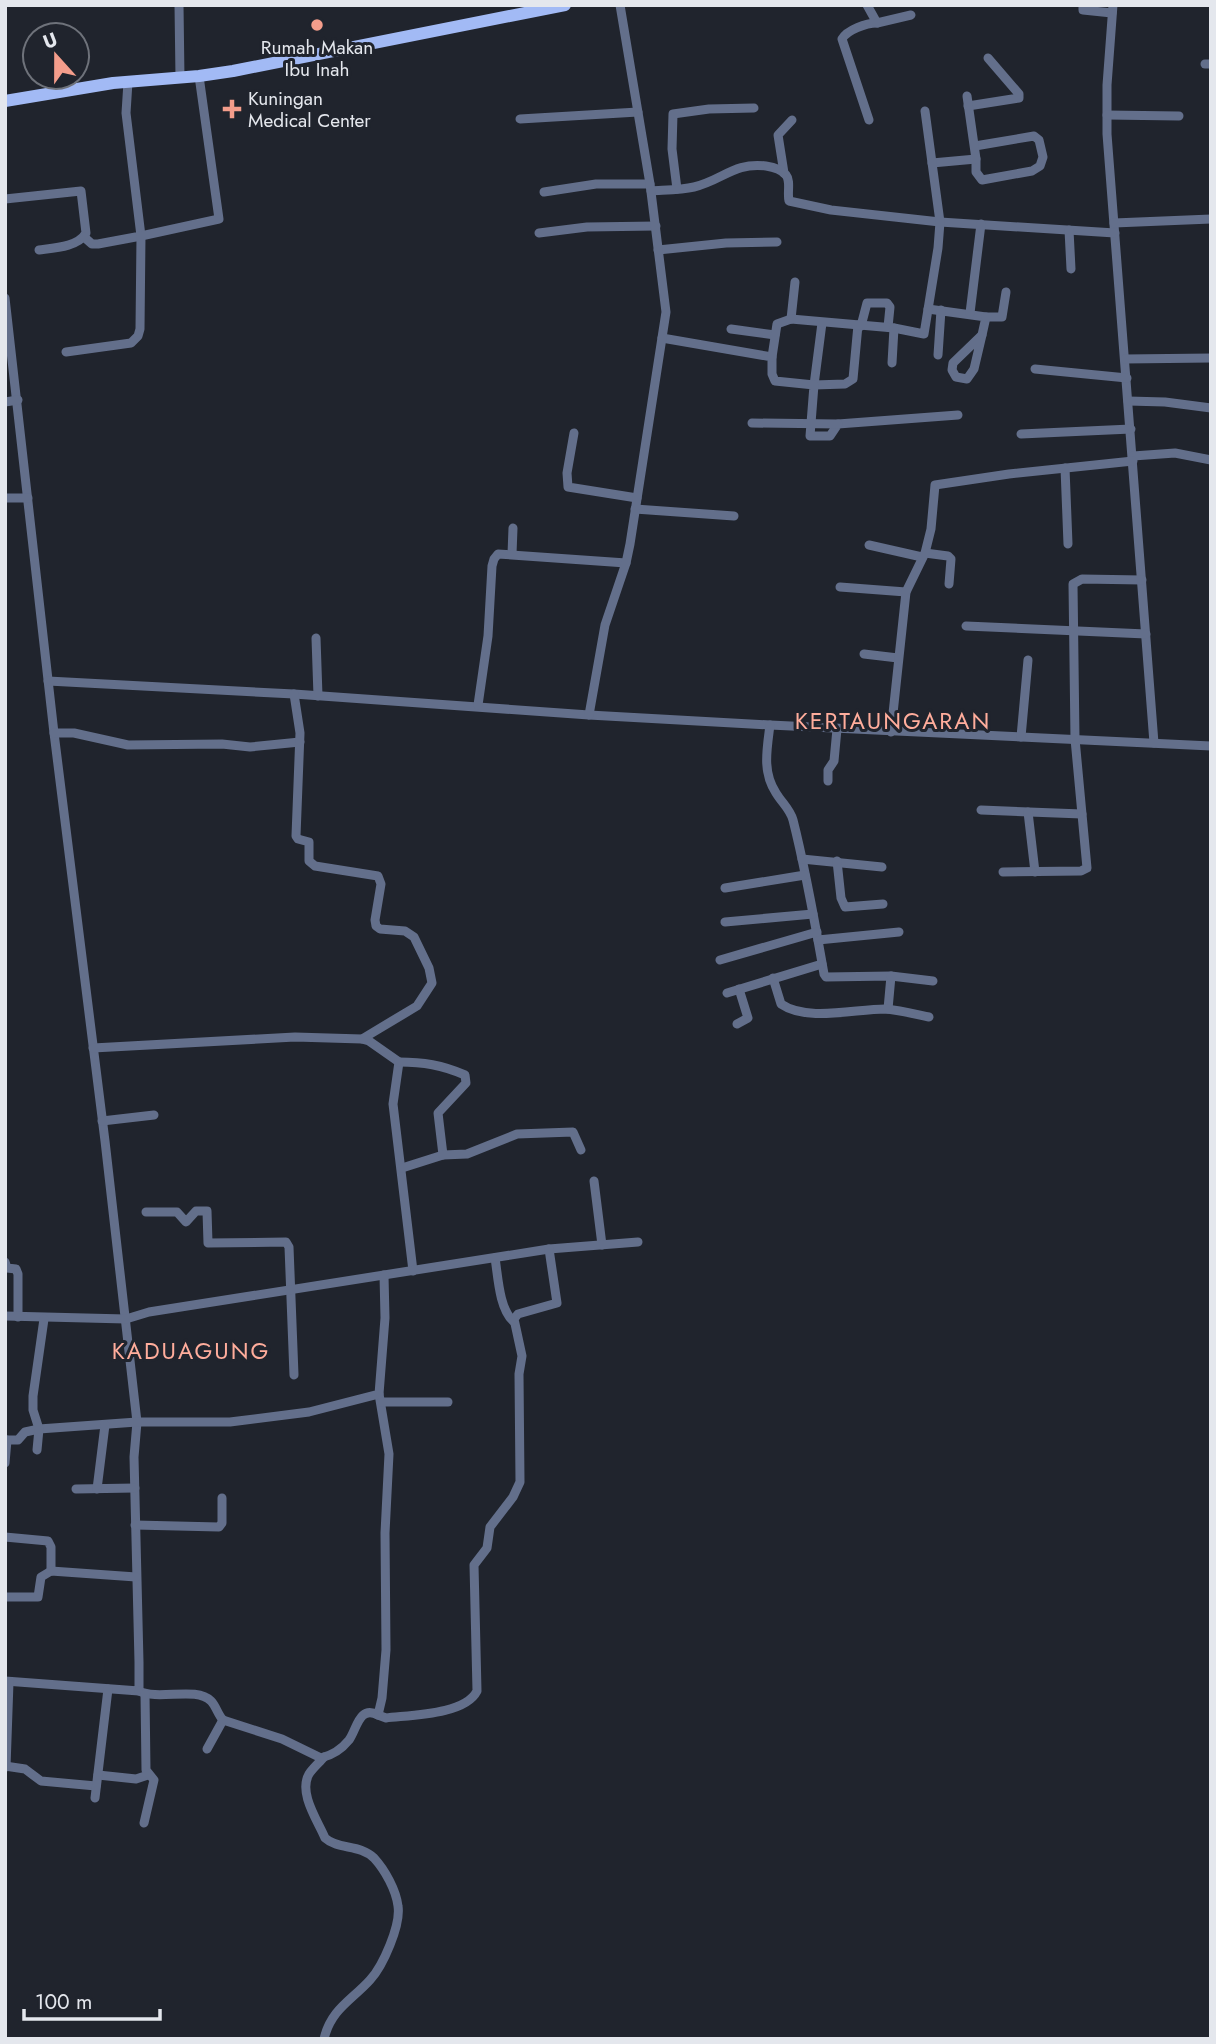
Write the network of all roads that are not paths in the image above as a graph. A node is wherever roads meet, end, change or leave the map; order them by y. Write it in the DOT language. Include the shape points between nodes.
graph roads {
  1 [pos="179,5"];
  2 [pos="565,5"];
  3 [pos="620,5"];
  4 [pos="867,5"];
  5 [pos="1083,5"];
  6 [pos="1113,9"];
  7 [pos="911,15"];
  8 [pos="877,23"];
  9 [pos="988,58"];
  10 [pos="199,76"];
  11 [pos="180,78"];
  12 [pos="128,82"];
  13 [pos="5,102"];
  14 [pos="754,108"];
  15 [pos="925,111"];
  16 [pos="638,112"];
  17 [pos="1107,116"];
  18 [pos="1179,116"];
  19 [pos="520,119"];
  20 [pos="792,120"];
  21 [pos="869,120"];
  22 [pos="975,146"];
  23 [pos="976,159"];
  24 [pos="932,163"];
  25 [pos="784,173"];
  26 [pos="650,188"];
  27 [pos="677,189"];
  28 [pos="544,192"];
  29 [pos="5,199"];
  30 [pos="1211,219"];
  31 [pos="940,222"];
  32 [pos="981,224"];
  33 [pos="656,226"];
  34 [pos="1114,228"];
  35 [pos="1069,230"];
  36 [pos="539,233"];
  37 [pos="141,236"];
  38 [pos="84,237"];
  39 [pos="777,242"];
  40 [pos="39,250"];
  41 [pos="658,250"];
  42 [pos="1071,269"];
  43 [pos="795,282"];
  44 [pos="1006,292"];
  45 [pos="5,298"];
  46 [pos="928,309"];
  47 [pos="941,310"];
  48 [pos="970,313"];
  49 [pos="986,317"];
  50 [pos="792,319"];
  51 [pos="822,323"];
  52 [pos="859,325"];
  53 [pos="891,328"];
  54 [pos="731,329"];
  55 [pos="924,334"];
  56 [pos="775,335"];
  57 [pos="982,335"];
  58 [pos="940,337"];
  59 [pos="662,338"];
  60 [pos="66,352"];
  61 [pos="938,355"];
  62 [pos="772,357"];
  63 [pos="1211,358"];
  64 [pos="1125,359"];
  65 [pos="892,363"];
  66 [pos="1035,369"];
  67 [pos="1126,378"];
  68 [pos="814,385"];
  69 [pos="18,400"];
  70 [pos="1128,401"];
  71 [pos="5,402"];
  72 [pos="1211,408"];
  73 [pos="958,415"];
  74 [pos="752,423"];
  75 [pos="811,425"];
  76 [pos="838,425"];
  77 [pos="1130,429"];
  78 [pos="574,433"];
  79 [pos="1021,434"];
  80 [pos="1133,458"];
  81 [pos="1211,460"];
  82 [pos="1065,468"];
  83 [pos="5,498"];
  84 [pos="28,498"];
  85 [pos="637,498"];
  86 [pos="635,509"];
  87 [pos="734,516"];
  88 [pos="513,528"];
  89 [pos="1068,544"];
  90 [pos="869,545"];
  91 [pos="512,554"];
  92 [pos="923,555"];
  93 [pos="626,563"];
  94 [pos="1142,580"];
  95 [pos="949,584"];
  96 [pos="840,587"];
  97 [pos="906,592"];
  98 [pos="966,626"];
  99 [pos="1074,632"];
  100 [pos="1146,634"];
  101 [pos="316,638"];
  102 [pos="864,654"];
  103 [pos="898,658"];
  104 [pos="1028,660"];
  105 [pos="48,681"];
  106 [pos="294,694"];
  107 [pos="318,696"];
  108 [pos="478,705"];
  109 [pos="589,715"];
  110 [pos="770,725"];
  111 [pos="837,729"];
  112 [pos="891,732"];
  113 [pos="54,733"];
  114 [pos="1021,737"];
  115 [pos="1075,739"];
  116 [pos="300,742"];
  117 [pos="1154,744"];
  118 [pos="1211,746"];
  119 [pos="828,781"];
  120 [pos="981,810"];
  121 [pos="1028,812"];
  122 [pos="1082,814"];
  123 [pos="802,859"];
  124 [pos="837,862"];
  125 [pos="882,867"];
  126 [pos="1003,872"];
  127 [pos="1035,872"];
  128 [pos="805,875"];
  129 [pos="725,888"];
  130 [pos="883,904"];
  131 [pos="813,914"];
  132 [pos="725,922"];
  133 [pos="899,932"];
  134 [pos="818,936"];
  135 [pos="720,960"];
  136 [pos="822,964"];
  137 [pos="891,976"];
  138 [pos="773,978"];
  139 [pos="933,981"];
  140 [pos="739,989"];
  141 [pos="727,993"];
  142 [pos="888,1009"];
  143 [pos="929,1017"];
  144 [pos="737,1024"];
  145 [pos="362,1039"];
  146 [pos="93,1048"];
  147 [pos="399,1062"];
  148 [pos="154,1115"];
  149 [pos="102,1121"];
  150 [pos="581,1150"];
  151 [pos="443,1155"];
  152 [pos="402,1168"];
  153 [pos="594,1181"];
  154 [pos="146,1212"];
  155 [pos="638,1242"];
  156 [pos="602,1245"];
  157 [pos="549,1249"];
  158 [pos="495,1258"];
  159 [pos="5,1262"];
  160 [pos="413,1270"];
  161 [pos="384,1275"];
  162 [pos="290,1288"];
  163 [pos="5,1316"];
  164 [pos="18,1317"];
  165 [pos="44,1319"];
  166 [pos="126,1319"];
  167 [pos="513,1321"];
  168 [pos="294,1375"];
  169 [pos="380,1398"];
  170 [pos="448,1402"];
  171 [pos="137,1422"];
  172 [pos="105,1424"];
  173 [pos="39,1429"];
  174 [pos="6,1440"];
  175 [pos="37,1450"];
  176 [pos="5,1463"];
  177 [pos="135,1488"];
  178 [pos="76,1489"];
  179 [pos="97,1489"];
  180 [pos="222,1498"];
  181 [pos="135,1525"];
  182 [pos="5,1537"];
  183 [pos="51,1571"];
  184 [pos="136,1577"];
  185 [pos="5,1597"];
  186 [pos="7,1681"];
  187 [pos="108,1689"];
  188 [pos="142,1693"];
  189 [pos="378,1715"];
  190 [pos="223,1720"];
  191 [pos="207,1749"];
  192 [pos="324,1757"];
  193 [pos="6,1767"];
  194 [pos="98,1775"];
  195 [pos="148,1775"];
  196 [pos="96,1786"];
  197 [pos="95,1798"];
  198 [pos="144,1822"];
  199 [pos="324,2039"];
  1 -- 11 [label="street"];
  2 -- 10 [label="main road"];
  3 -- 16 [label="street"];
  4 -- 8 [label="street"];
  5 -- 6 [label="street" via="1083,10"];
  6 -- 17 [label="street"];
  7 -- 8 [label="street"];
  8 -- 21 [label="street" via="844,34 842,39"];
  9 -- 22 [label="street" via="1019,98 967,101"];
  10 -- 11 [label="main road"];
  10 -- 37 [label="street" via="219,219"];
  11 -- 12 [label="main road"];
  12 -- 13 [label="main road"];
  12 -- 37 [label="street" via="127,124"];
  14 -- 27 [label="street" via="673,114"];
  15 -- 24 [label="street"];
  16 -- 19 [label="street"];
  16 -- 26 [label="street"];
  17 -- 18 [label="street"];
  17 -- 34 [label="street"];
  20 -- 25 [label="street" via="778,135"];
  22 -- 23 [label="street"];
  22 -- 23 [label="street" via="1031,135 1039,140 1043,157 1036,169 982,180 976,172"];
  23 -- 24 [label="street"];
  24 -- 31 [label="street"];
  25 -- 27 [label="street" via="744,165 706,183"];
  25 -- 31 [label="street" via="790,202"];
  26 -- 27 [label="street"];
  26 -- 28 [label="street" via="596,184"];
  26 -- 33 [label="street"];
  29 -- 38 [label="street" via="81,191"];
  30 -- 34 [label="street"];
  31 -- 32 [label="street"];
  31 -- 46 [label="street"];
  32 -- 35 [label="street"];
  32 -- 48 [label="street"];
  33 -- 36 [label="street"];
  33 -- 41 [label="street"];
  34 -- 35 [label="street"];
  34 -- 64 [label="street"];
  35 -- 42 [label="street"];
  37 -- 38 [label="street" via="98,244"];
  37 -- 60 [label="street" via="138,336 131,343"];
  38 -- 40 [label="street"];
  39 -- 41 [label="street"];
  41 -- 59 [label="street" via="665,301"];
  43 -- 50 [label="street"];
  44 -- 49 [label="street" via="1002,317"];
  45 -- 69 [label="street"];
  46 -- 47 [label="street"];
  46 -- 55 [label="street"];
  47 -- 48 [label="street"];
  47 -- 58 [label="street"];
  48 -- 49 [label="street"];
  49 -- 57 [label="street"];
  50 -- 51 [label="street"];
  50 -- 56 [label="street" via="777,324"];
  51 -- 52 [label="street"];
  51 -- 68 [label="street"];
  52 -- 53 [label="street"];
  52 -- 53 [label="street" via="867,303 887,303"];
  52 -- 68 [label="street" via="853,379 845,384"];
  53 -- 55 [label="street"];
  53 -- 65 [label="street"];
  54 -- 56 [label="street"];
  55 -- 58 [label="street"];
  56 -- 62 [label="street"];
  57 -- 57 [label="street" via="973,373 967,379 956,377 953,363"];
  58 -- 61 [label="street"];
  59 -- 62 [label="street"];
  59 -- 85 [label="street"];
  62 -- 68 [label="street" via="775,382"];
  63 -- 64 [label="street"];
  64 -- 67 [label="street"];
  66 -- 67 [label="street"];
  67 -- 70 [label="street"];
  68 -- 75 [label="street"];
  69 -- 71 [label="street"];
  69 -- 84 [label="street"];
  70 -- 72 [label="street"];
  70 -- 77 [label="street"];
  73 -- 76 [label="street"];
  74 -- 75 [label="street"];
  75 -- 76 [label="street"];
  75 -- 76 [label="street" via="810,440 830,436"];
  77 -- 79 [label="street"];
  77 -- 80 [label="street"];
  78 -- 85 [label="street" via="568,487"];
  80 -- 81 [label="street" via="1175,453"];
  80 -- 82 [label="street"];
  80 -- 94 [label="street"];
  82 -- 89 [label="street"];
  82 -- 92 [label="street" via="935,485"];
  83 -- 84 [label="street"];
  84 -- 105 [label="street"];
  85 -- 86 [label="street"];
  86 -- 87 [label="street"];
  86 -- 93 [label="street"];
  88 -- 91 [label="street"];
  90 -- 92 [label="street"];
  91 -- 93 [label="street"];
  91 -- 108 [label="street" via="498,554 494,559"];
  92 -- 95 [label="street" via="951,559"];
  92 -- 97 [label="street"];
  93 -- 109 [label="street" via="605,625"];
  94 -- 99 [label="street" via="1076,581 1072,590"];
  94 -- 100 [label="street"];
  96 -- 97 [label="street"];
  97 -- 103 [label="street"];
  98 -- 99 [label="street"];
  99 -- 100 [label="street"];
  99 -- 115 [label="street"];
  100 -- 117 [label="street"];
  101 -- 107 [label="street"];
  102 -- 103 [label="street"];
  103 -- 112 [label="street"];
  104 -- 114 [label="street"];
  105 -- 106 [label="street"];
  105 -- 113 [label="street"];
  106 -- 107 [label="street"];
  106 -- 116 [label="street"];
  107 -- 108 [label="street"];
  108 -- 109 [label="street"];
  109 -- 110 [label="street"];
  110 -- 111 [label="street"];
  110 -- 123 [label="street" via="767,775 792,816"];
  111 -- 112 [label="street"];
  111 -- 119 [label="street"];
  112 -- 114 [label="street"];
  113 -- 116 [label="street" via="128,745 259,747"];
  113 -- 146 [label="street"];
  114 -- 115 [label="street"];
  115 -- 117 [label="street"];
  115 -- 122 [label="street"];
  116 -- 145 [label="street" via="296,836 309,842 310,863 378,876 376,926 414,937 432,977 417,1006"];
  117 -- 118 [label="street"];
  120 -- 121 [label="street"];
  121 -- 122 [label="street"];
  121 -- 127 [label="street"];
  122 -- 127 [label="street" via="1087,868"];
  123 -- 124 [label="street"];
  123 -- 128 [label="street"];
  124 -- 125 [label="street"];
  124 -- 130 [label="street" via="845,907"];
  126 -- 127 [label="street"];
  128 -- 129 [label="street"];
  128 -- 131 [label="street"];
  131 -- 132 [label="street"];
  131 -- 134 [label="street"];
  133 -- 134 [label="street"];
  134 -- 135 [label="street"];
  134 -- 136 [label="street"];
  136 -- 137 [label="street" via="826,977"];
  136 -- 138 [label="street"];
  137 -- 139 [label="street"];
  137 -- 142 [label="street"];
  138 -- 140 [label="street"];
  138 -- 142 [label="street" via="781,1004 788,1008 830,1013"];
  140 -- 141 [label="street"];
  140 -- 144 [label="street" via="748,1018"];
  142 -- 143 [label="street"];
  145 -- 146 [label="street" via="295,1037"];
  145 -- 147 [label="street"];
  146 -- 149 [label="street"];
  147 -- 151 [label="street" via="427,1062 465,1075 466,1083 438,1113"];
  147 -- 152 [label="street" via="393,1104"];
  148 -- 149 [label="street"];
  149 -- 166 [label="street"];
  150 -- 151 [label="street" via="573,1132 528,1132 467,1154"];
  151 -- 152 [label="street"];
  152 -- 160 [label="street"];
  153 -- 156 [label="street"];
  154 -- 162 [label="street" via="177,1212 186,1222 196,1211 207,1211 208,1243 286,1242"];
  155 -- 156 [label="street"];
  156 -- 157 [label="street"];
  157 -- 158 [label="street"];
  157 -- 167 [label="street" via="557,1303 518,1314"];
  158 -- 160 [label="street"];
  158 -- 167 [label="street" via="501,1292"];
  159 -- 164 [label="street" via="18,1274"];
  160 -- 161 [label="street"];
  161 -- 162 [label="street"];
  161 -- 169 [label="street"];
  162 -- 166 [label="street"];
  162 -- 168 [label="street"];
  163 -- 164 [label="street"];
  164 -- 165 [label="street"];
  165 -- 166 [label="street"];
  165 -- 173 [label="street" via="33,1396"];
  166 -- 171 [label="street"];
  167 -- 189 [label="street" via="522,1356 520,1482 490,1527 487,1548 474,1565 477,1691 457,1707 386,1718"];
  169 -- 170 [label="street"];
  169 -- 171 [label="street" via="230,1422"];
  169 -- 189 [label="street" via="389,1454 386,1650"];
  171 -- 172 [label="street"];
  171 -- 177 [label="street"];
  172 -- 173 [label="street"];
  172 -- 179 [label="street"];
  173 -- 174 [label="street" via="25,1432 18,1440"];
  173 -- 175 [label="street"];
  174 -- 176 [label="street"];
  177 -- 179 [label="street"];
  177 -- 181 [label="street"];
  178 -- 179 [label="street"];
  180 -- 181 [label="street" via="219,1527"];
  181 -- 184 [label="street"];
  182 -- 183 [label="street" via="48,1541"];
  183 -- 184 [label="street"];
  183 -- 185 [label="street" via="41,1577 38,1597"];
  184 -- 188 [label="street"];
  186 -- 187 [label="street"];
  186 -- 193 [label="street"];
  187 -- 188 [label="street"];
  187 -- 194 [label="street"];
  188 -- 190 [label="street" via="204,1696"];
  188 -- 195 [label="street"];
  189 -- 192 [label="street" via="365,1714 341,1749"];
  190 -- 191 [label="street"];
  190 -- 192 [label="street"];
  192 -- 199 [label="street" via="309,1774 308,1801 330,1842 361,1849 379,1864 394,1893 398,1914 382,1961 370,1980 345,2001"];
  193 -- 196 [label="street" via="25,1769 41,1781"];
  194 -- 195 [label="street" via="136,1779"];
  194 -- 196 [label="street"];
  195 -- 198 [label="street" via="154,1780"];
  196 -- 197 [label="street"];
}
